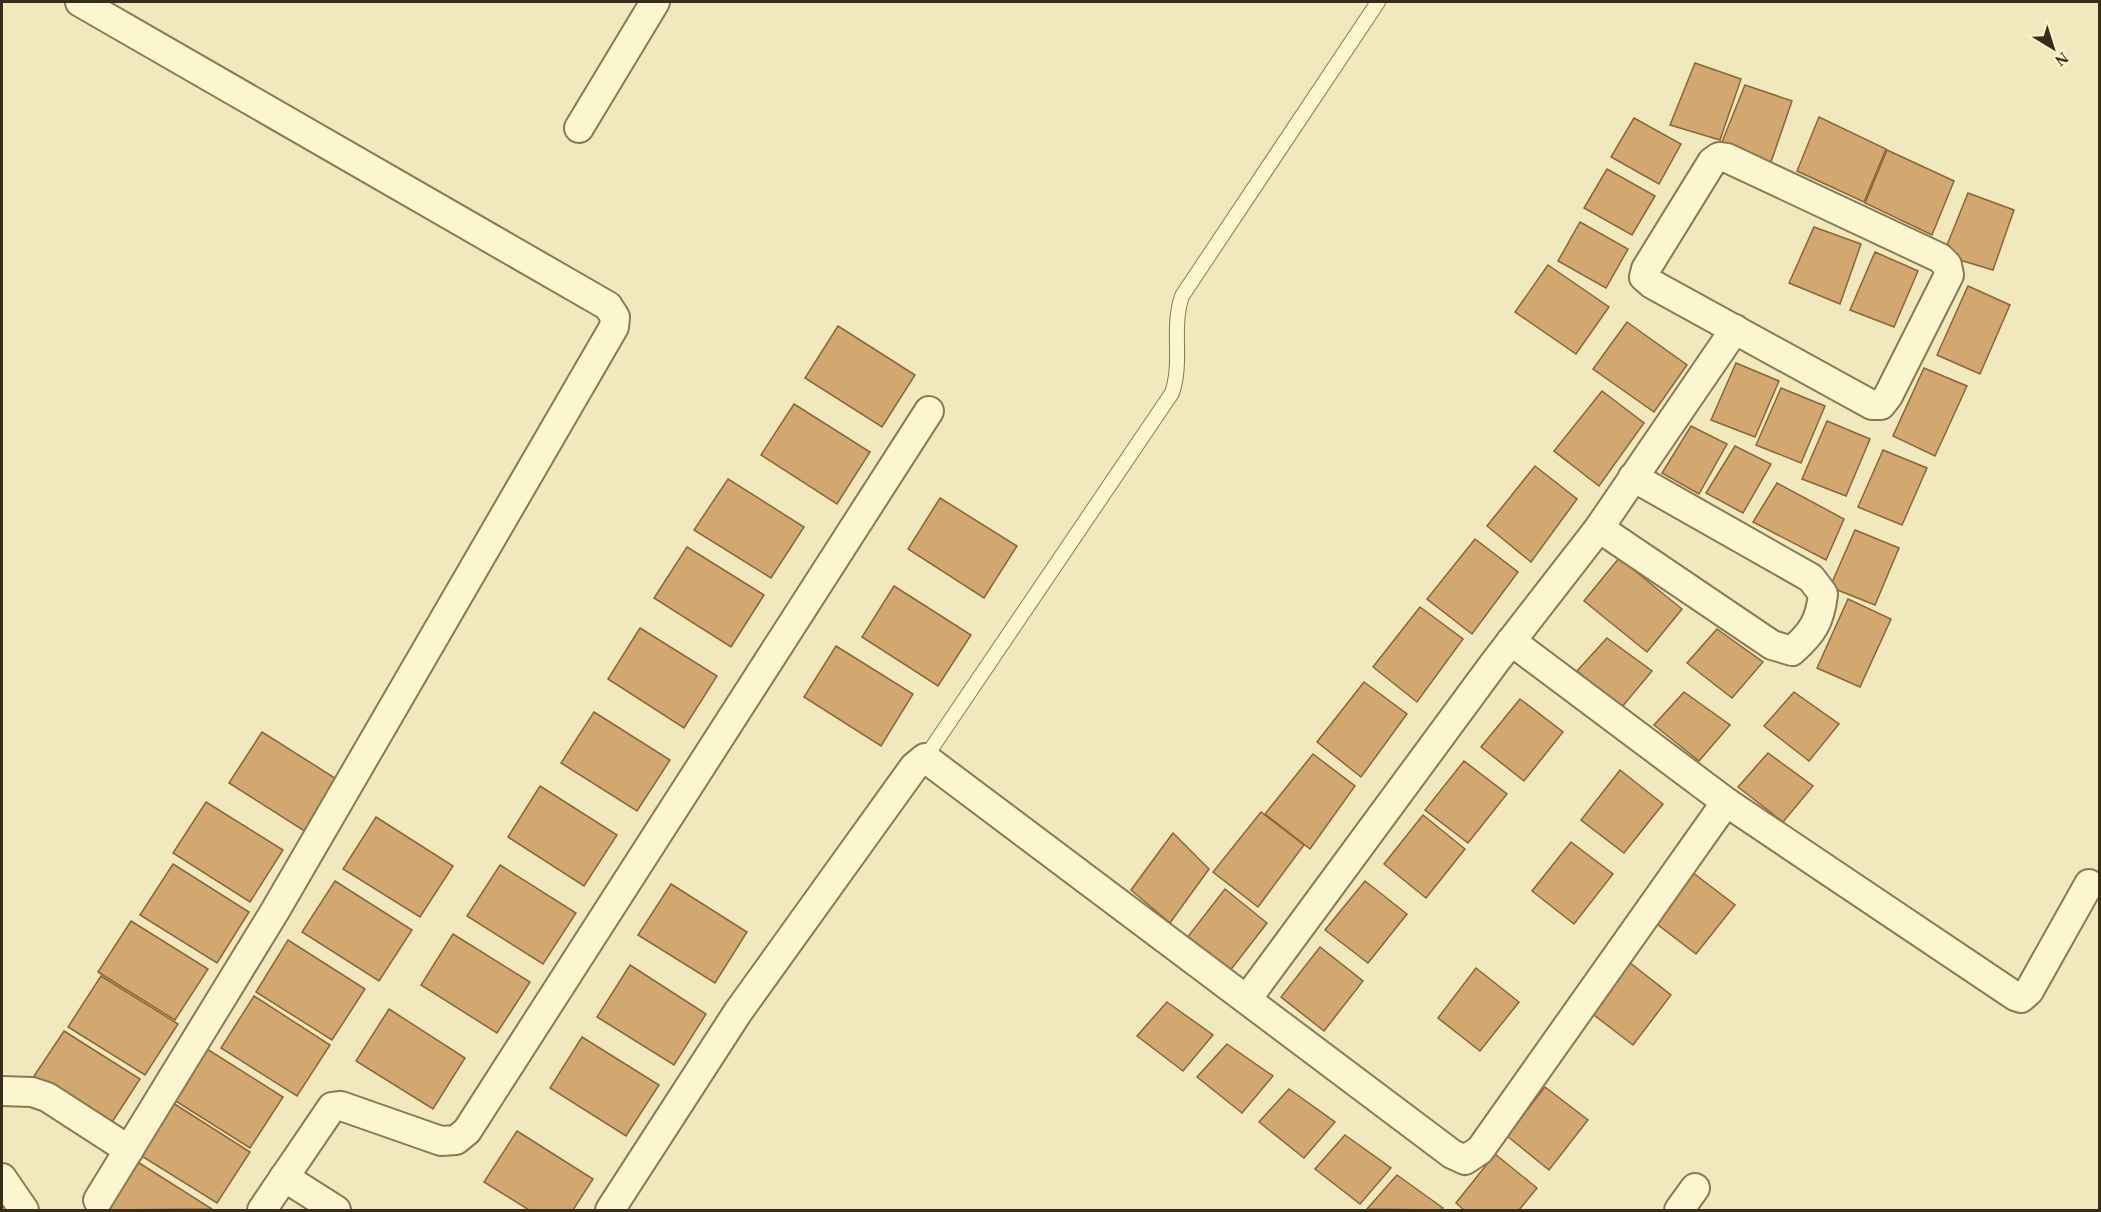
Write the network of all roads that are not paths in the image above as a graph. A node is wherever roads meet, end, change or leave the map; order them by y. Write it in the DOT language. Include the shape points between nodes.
graph roads {
  1 [pos="80,2"];
  2 [pos="655,2"];
  3 [pos="1378,2"];
  4 [pos="579,128"];
  5 [pos="1735,329"];
  6 [pos="929,411"];
  7 [pos="1634,477"];
  8 [pos="1599,528"];
  9 [pos="1511,641"];
  10 [pos="925,758"];
  11 [pos="1726,802"];
  12 [pos="2089,884"];
  13 [pos="1247,999"];
  14 [pos="2,1091"];
  15 [pos="129,1150"];
  16 [pos="284,1177"];
  17 [pos="2,1178"];
  18 [pos="1695,1188"];
  19 [pos="98,1200"];
  20 [pos="24,1210"];
  21 [pos="262,1210"];
  22 [pos="336,1210"];
  23 [pos="610,1210"];
  24 [pos="1679,1210"];
  1 -- 15 [label="street" via="608,306 615,317 614,327 275,911"];
  2 -- 4 [label="street"];
  3 -- 10 [label="lane" via="1182,296 1176,313 1177,379 1172,393"];
  5 -- 5 [label="street" via="1872,405 1881,405 1949,275 1947,265 1919,248 1719,157 1712,162 1644,277"];
  5 -- 7 [label="street"];
  6 -- 16 [label="street" via="467,1131 456,1140 441,1141 341,1106 332,1107"];
  7 -- 8 [label="street"];
  7 -- 8 [label="street" via="1811,578 1822,594 1821,609 1811,634 1792,651 1772,645"];
  8 -- 9 [label="street"];
  9 -- 11 [label="street"];
  9 -- 13 [label="street"];
  10 -- 13 [label="street"];
  10 -- 23 [label="street" via="914,767 738,1012"];
  11 -- 12 [label="street" via="2021,998 2029,991"];
  11 -- 13 [label="street" via="1480,1150 1465,1160"];
  14 -- 15 [label="street" via="47,1097"];
  15 -- 19 [label="street"];
  16 -- 21 [label="street"];
  16 -- 22 [label="street"];
  17 -- 20 [label="street"];
  18 -- 24 [label="street"];
}
